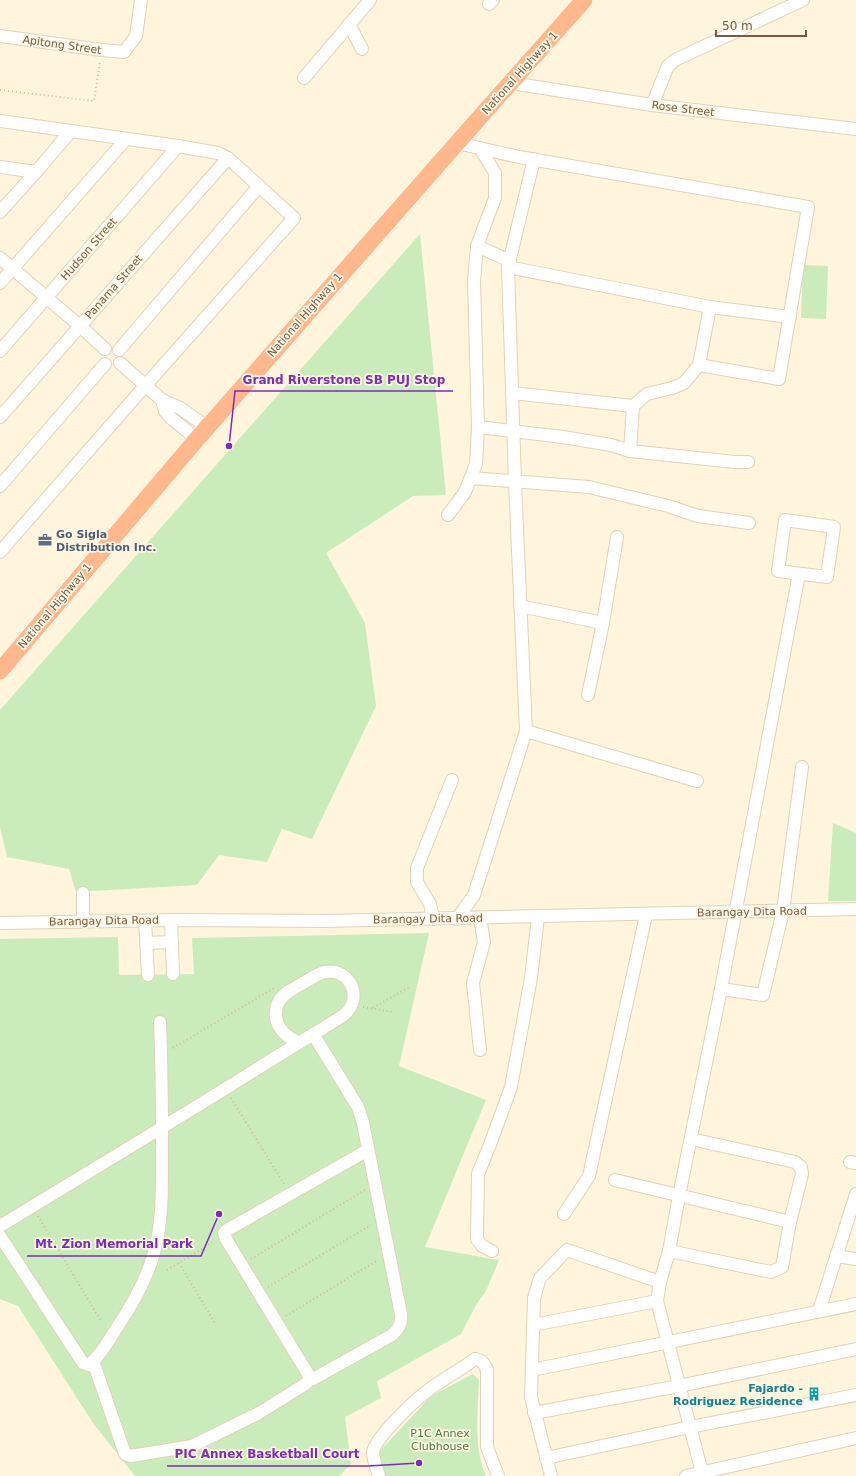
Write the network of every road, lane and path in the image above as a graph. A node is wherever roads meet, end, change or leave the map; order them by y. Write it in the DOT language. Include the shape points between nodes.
graph roads {
  1 [pos="140,0"];
  2 [pos="370,0"];
  3 [pos="584,0"];
  4 [pos="803,0"];
  5 [pos="349,24"];
  6 [pos="0,36"];
  7 [pos="362,49"];
  8 [pos="101,50"];
  9 [pos="304,78"];
  10 [pos="511,83"];
  11 [pos="0,90"];
  12 [pos="652,106"];
  13 [pos="0,121"];
  14 [pos="856,129"];
  15 [pos="70,132"];
  16 [pos="126,139"];
  17 [pos="457,142"];
  18 [pos="178,146"];
  19 [pos="480,148"];
  20 [pos="228,158"];
  21 [pos="534,159"];
  22 [pos="0,167"];
  23 [pos="36,172"];
  24 [pos="259,186"];
  25 [pos="0,212"];
  26 [pos="477,246"];
  27 [pos="0,258"];
  28 [pos="509,264"];
  29 [pos="12,269"];
  30 [pos="0,283"];
  31 [pos="46,298"];
  32 [pos="710,307"];
  33 [pos="790,317"];
  34 [pos="80,326"];
  35 [pos="105,349"];
  36 [pos="119,350"];
  37 [pos="0,351"];
  38 [pos="120,363"];
  39 [pos="105,364"];
  40 [pos="699,365"];
  41 [pos="145,386"];
  42 [pos="512,393"];
  43 [pos="633,406"];
  44 [pos="0,417"];
  45 [pos="478,427"];
  46 [pos="514,432"];
  47 [pos="202,433"];
  48 [pos="630,451"];
  49 [pos="748,462"];
  50 [pos="470,478"];
  51 [pos="515,482"];
  52 [pos="0,486"];
  53 [pos="448,515"];
  54 [pos="749,522"];
  55 [pos="617,537"];
  56 [pos="0,552"];
  57 [pos="798,574"];
  58 [pos="520,606"];
  59 [pos="603,623"];
  60 [pos="0,671"];
  61 [pos="588,695"];
  62 [pos="526,731"];
  63 [pos="802,767"];
  64 [pos="452,780"];
  65 [pos="697,781"];
  66 [pos="83,893"];
  67 [pos="856,909"];
  68 [pos="783,911"];
  69 [pos="735,912"];
  70 [pos="646,915"];
  71 [pos="538,917"];
  72 [pos="480,918"];
  73 [pos="434,919"];
  74 [pos="457,919"];
  75 [pos="145,920"];
  76 [pos="171,920"];
  77 [pos="83,922"];
  78 [pos="0,923"];
  79 [pos="172,942"];
  80 [pos="146,943"];
  81 [pos="173,974"];
  82 [pos="148,975"];
  83 [pos="280,984"];
  84 [pos="409,987"];
  85 [pos="721,989"];
  86 [pos="360,1006"];
  87 [pos="373,1008"];
  88 [pos="393,1012"];
  89 [pos="160,1022"];
  90 [pos="314,1034"];
  91 [pos="299,1043"];
  92 [pos="173,1048"];
  93 [pos="480,1050"];
  94 [pos="230,1097"];
  95 [pos="162,1128"];
  96 [pos="692,1139"];
  97 [pos="368,1150"];
  98 [pos="615,1180"];
  99 [pos="375,1184"];
  100 [pos="286,1187"];
  101 [pos="856,1194"];
  102 [pos="679,1196"];
  103 [pos="36,1212"];
  104 [pos="853,1212"];
  105 [pos="564,1214"];
  106 [pos="382,1219"];
  107 [pos="790,1222"];
  108 [pos="0,1226"];
  109 [pos="0,1236"];
  110 [pos="218,1239"];
  111 [pos="492,1251"];
  112 [pos="669,1251"];
  113 [pos="388,1253"];
  114 [pos="836,1256"];
  115 [pos="856,1259"];
  116 [pos="179,1263"];
  117 [pos="242,1265"];
  118 [pos="167,1270"];
  119 [pos="660,1282"];
  120 [pos="259,1293"];
  121 [pos="657,1301"];
  122 [pos="856,1304"];
  123 [pos="819,1311"];
  124 [pos="101,1321"];
  125 [pos="276,1322"];
  126 [pos="216,1325"];
  127 [pos="533,1325"];
  128 [pos="668,1342"];
  129 [pos="856,1349"];
  130 [pos="94,1361"];
  131 [pos="532,1370"];
  132 [pos="311,1379"];
  133 [pos="680,1386"];
  134 [pos="856,1394"];
  135 [pos="534,1413"];
  136 [pos="690,1427"];
  137 [pos="856,1438"];
  138 [pos="546,1458"];
  139 [pos="702,1474"];
  140 [pos="379,1476"];
  141 [pos="498,1476"];
  142 [pos="551,1476"];
  143 [pos="686,1476"];
  1 -- 8 [label="street, Apitong Street" via="136,36 124,52"];
  2 -- 5 [label="street"];
  3 -- 10 [label="highway, National Highway 1"];
  4 -- 12 [label="street" via="676,60 668,66"];
  5 -- 7 [label="street"];
  5 -- 9 [label="street"];
  6 -- 8 [label="street, Apitong Street"];
  8 -- 11 [label="path" via="94,101"];
  10 -- 12 [label="street, Rose Street"];
  10 -- 17 [label="highway, National Highway 1"];
  12 -- 14 [label="street, Rose Street"];
  13 -- 15 [label="street"];
  15 -- 16 [label="street"];
  15 -- 23 [label="street"];
  16 -- 18 [label="street"];
  16 -- 29 [label="street"];
  17 -- 19 [label="street"];
  17 -- 47 [label="highway, National Highway 1"];
  18 -- 20 [label="street" via="218,153"];
  18 -- 31 [label="street, Hudson Street"];
  19 -- 21 [label="street"];
  19 -- 26 [label="street" via="495,173 495,198"];
  20 -- 24 [label="street"];
  20 -- 34 [label="street, Panama Street"];
  21 -- 28 [label="street"];
  21 -- 33 [label="street" via="808,207"];
  22 -- 23 [label="street"];
  23 -- 25 [label="street"];
  24 -- 36 [label="street"];
  24 -- 41 [label="street" via="294,218"];
  26 -- 28 [label="street"];
  26 -- 45 [label="street" via="474,281"];
  27 -- 29 [label="street"];
  28 -- 32 [label="street"];
  28 -- 42 [label="street"];
  29 -- 30 [label="street"];
  29 -- 31 [label="street"];
  31 -- 34 [label="street"];
  31 -- 37 [label="street, Hudson Street"];
  32 -- 33 [label="street"];
  32 -- 40 [label="street"];
  33 -- 40 [label="street" via="779,379"];
  34 -- 35 [label="street"];
  34 -- 44 [label="street, Panama Street"];
  35 -- 36 [label="street" via="115,347"];
  35 -- 39 [label="street" via="102,354"];
  36 -- 38 [label="street" via="122,354"];
  38 -- 39 [label="street" via="110,367"];
  38 -- 41 [label="street"];
  39 -- 52 [label="street"];
  40 -- 43 [label="street" via="684,383 647,394"];
  41 -- 47 [label="street" via="162,400 180,408"];
  41 -- 56 [label="street"];
  42 -- 43 [label="street"];
  42 -- 46 [label="street"];
  43 -- 48 [label="street"];
  45 -- 46 [label="street"];
  45 -- 50 [label="street" via="476,464"];
  46 -- 48 [label="street" via="563,437"];
  46 -- 51 [label="street"];
  47 -- 60 [label="highway, National Highway 1"];
  48 -- 49 [label="street"];
  50 -- 51 [label="street"];
  50 -- 53 [label="street" via="465,492"];
  51 -- 54 [label="street" via="589,487 698,516"];
  51 -- 58 [label="street"];
  55 -- 59 [label="street"];
  57 -- 57 [label="street" via="827,577 834,527 785,520 778,571"];
  57 -- 69 [label="street"];
  58 -- 59 [label="street"];
  58 -- 62 [label="street"];
  59 -- 61 [label="street"];
  62 -- 65 [label="street"];
  62 -- 74 [label="street" via="474,895"];
  63 -- 68 [label="street"];
  64 -- 73 [label="street" via="417,868 417,882 430,904"];
  66 -- 77 [label="street"];
  67 -- 68 [label="street, Barangay Dita Road"];
  68 -- 69 [label="street, Barangay Dita Road"];
  68 -- 85 [label="street" via="763,995"];
  69 -- 70 [label="street, Barangay Dita Road"];
  69 -- 85 [label="street"];
  70 -- 71 [label="street, Barangay Dita Road"];
  70 -- 105 [label="street" via="590,1176"];
  71 -- 72 [label="street, Barangay Dita Road"];
  71 -- 111 [label="street" via="531,978 511,1087 478,1174 477,1239 482,1246"];
  72 -- 74 [label="street, Barangay Dita Road"];
  72 -- 93 [label="street" via="484,942 473,983"];
  73 -- 74 [label="street, Barangay Dita Road"];
  73 -- 76 [label="street, Barangay Dita Road"];
  75 -- 76 [label="street, Barangay Dita Road"];
  75 -- 77 [label="street, Barangay Dita Road"];
  75 -- 80 [label="street"];
  76 -- 79 [label="street"];
  77 -- 78 [label="street, Barangay Dita Road"];
  79 -- 80 [label="street"];
  79 -- 81 [label="street"];
  80 -- 82 [label="street"];
  83 -- 92 [label="path"];
  84 -- 87 [label="path"];
  85 -- 96 [label="street"];
  86 -- 87 [label="path"];
  87 -- 88 [label="path"];
  89 -- 95 [label="street"];
  90 -- 91 [label="street"];
  90 -- 91 [label="street" via="345,1014 352,1004 354,998 351,985 338,973 319,974 288,992 278,1004 275,1010 276,1022 286,1035"];
  90 -- 97 [label="street" via="358,1107"];
  91 -- 95 [label="street"];
  94 -- 100 [label="path"];
  95 -- 108 [label="street"];
  95 -- 130 [label="street" via="162,1204 153,1256 124,1317"];
  96 -- 102 [label="street"];
  96 -- 107 [label="street" via="795,1162 801,1167 802,1174"];
  97 -- 99 [label="street"];
  97 -- 117 [label="street" via="227,1230 224,1233 226,1239"];
  98 -- 102 [label="street"];
  99 -- 106 [label="street"];
  99 -- 117 [label="path"];
  101 -- 104 [label="street"];
  102 -- 107 [label="street"];
  102 -- 112 [label="street"];
  103 -- 124 [label="path"];
  104 -- 114 [label="street"];
  106 -- 113 [label="street"];
  106 -- 120 [label="path"];
  107 -- 112 [label="street" via="782,1267 771,1272"];
  109 -- 130 [label="street" via="83,1363 89,1365"];
  110 -- 116 [label="path"];
  112 -- 119 [label="street"];
  113 -- 125 [label="path"];
  113 -- 132 [label="street" via="401,1314 399,1328 392,1335 323,1375"];
  114 -- 115 [label="street"];
  114 -- 123 [label="street"];
  116 -- 118 [label="path"];
  116 -- 126 [label="path"];
  117 -- 120 [label="street"];
  119 -- 121 [label="street"];
  119 -- 127 [label="street" via="567,1250 540,1278 534,1298"];
  120 -- 125 [label="street"];
  121 -- 127 [label="street"];
  121 -- 128 [label="street"];
  122 -- 123 [label="street"];
  123 -- 128 [label="street"];
  125 -- 132 [label="street"];
  127 -- 131 [label="street"];
  128 -- 131 [label="street"];
  128 -- 133 [label="street"];
  129 -- 133 [label="street"];
  130 -- 132 [label="street" via="125,1454 131,1456 192,1446 259,1413"];
  131 -- 135 [label="street" via="531,1397"];
  133 -- 135 [label="street"];
  133 -- 136 [label="street"];
  134 -- 136 [label="street"];
  135 -- 138 [label="street"];
  136 -- 138 [label="street"];
  136 -- 139 [label="street"];
  137 -- 139 [label="street"];
  138 -- 142 [label="street"];
  139 -- 143 [label="street"];
  140 -- 141 [label="street" via="373,1452 377,1442 426,1392 475,1359 483,1362 487,1370 487,1447"];
}
